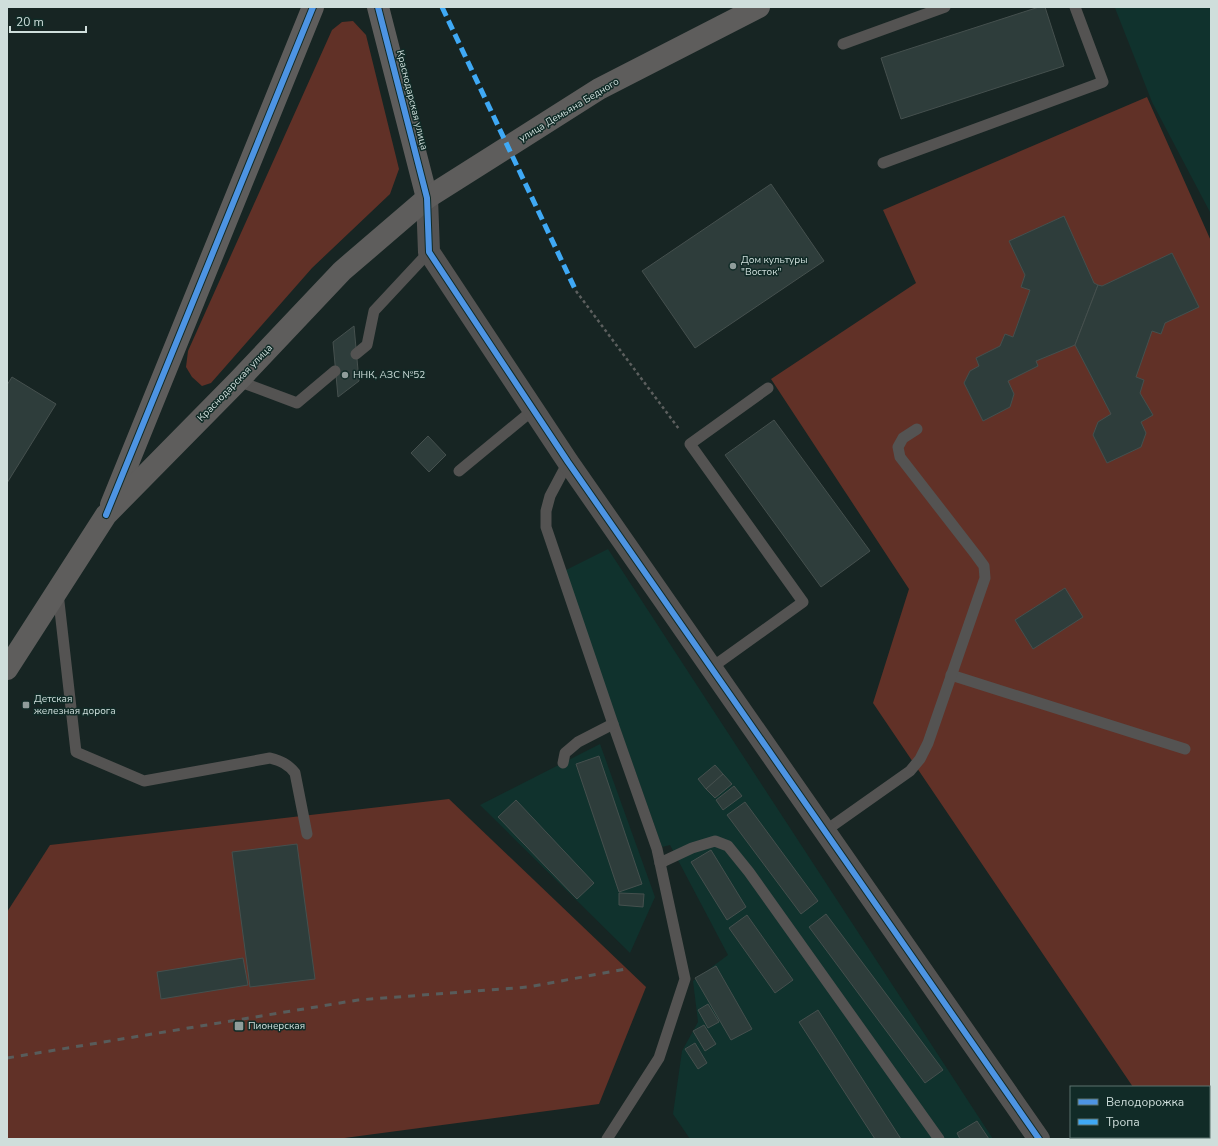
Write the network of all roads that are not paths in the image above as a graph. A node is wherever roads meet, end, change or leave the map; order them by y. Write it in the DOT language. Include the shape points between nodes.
graph roads {
  1 [pos="313,7"];
  2 [pos="378,7"];
  3 [pos="759,7"];
  4 [pos="945,7"];
  5 [pos="1076,7"];
  6 [pos="844,44"];
  7 [pos="883,163"];
  8 [pos="427,198"];
  9 [pos="429,252"];
  10 [pos="356,354"];
  11 [pos="335,371"];
  12 [pos="238,381"];
  13 [pos="768,388"];
  14 [pos="533,410"];
  15 [pos="917,429"];
  16 [pos="568,462"];
  17 [pos="459,471"];
  18 [pos="106,515"];
  19 [pos="58,590"];
  20 [pos="711,668"];
  21 [pos="7,669"];
  22 [pos="952,675"];
  23 [pos="612,724"];
  24 [pos="1185,749"];
  25 [pos="562,763"];
  26 [pos="825,831"];
  27 [pos="307,834"];
  28 [pos="660,863"];
  29 [pos="607,1139"];
  30 [pos="939,1139"];
  31 [pos="1039,1139"];
  1 -- 18 [label="main road"];
  2 -- 8 [label="main road, Краснодарская улица"];
  3 -- 8 [label="main road, улица Демьяна Бедного" via="599,90"];
  4 -- 6 [label="lane"];
  5 -- 7 [label="lane" via="1103,82"];
  8 -- 9 [label="street"];
  8 -- 12 [label="main road, Краснодарская улица" via="342,271"];
  9 -- 10 [label="lane" via="374,311 367,345"];
  9 -- 14 [label="street"];
  11 -- 12 [label="lane" via="297,403"];
  12 -- 18 [label="main road, Краснодарская улица"];
  13 -- 20 [label="lane" via="690,444 804,602"];
  14 -- 16 [label="street"];
  14 -- 17 [label="lane"];
  15 -- 22 [label="lane" via="903,438 898,447 900,457 984,566 985,578"];
  16 -- 20 [label="street"];
  16 -- 23 [label="lane" via="550,496 546,510 546,527"];
  18 -- 19 [label="main road, Краснодарская улица"];
  19 -- 21 [label="main road, Краснодарская улица"];
  19 -- 27 [label="lane" via="76,752 144,782 270,758 281,761 294,773"];
  20 -- 26 [label="street"];
  22 -- 24 [label="lane"];
  22 -- 26 [label="lane" via="928,744 920,759 910,771"];
  23 -- 25 [label="lane" via="578,742 566,753"];
  23 -- 28 [label="lane" via="657,848"];
  26 -- 31 [label="street"];
  28 -- 29 [label="lane" via="685,979 659,1058"];
  28 -- 30 [label="lane" via="692,848 716,841 728,846"];
}
